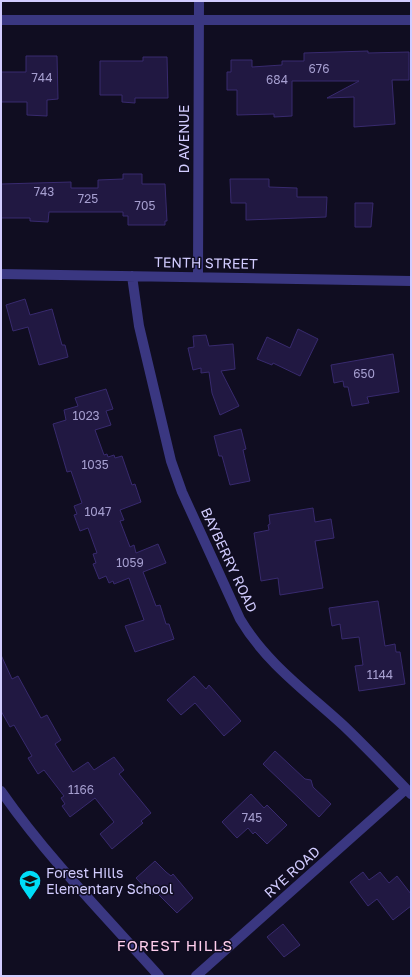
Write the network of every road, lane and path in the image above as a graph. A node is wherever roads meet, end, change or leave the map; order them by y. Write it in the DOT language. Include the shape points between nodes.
graph roads {
  1 [pos="199,1"];
  2 [pos="1,20"];
  3 [pos="198,20"];
  4 [pos="411,20"];
  5 [pos="1,274"];
  6 [pos="132,276"];
  7 [pos="198,276"];
  8 [pos="411,281"];
  9 [pos="1,791"];
  10 [pos="409,792"];
  11 [pos="159,976"];
  12 [pos="196,976"];
  1 -- 3 [label="street, D AVENUE"];
  2 -- 3 [label="street"];
  3 -- 4 [label="street"];
  3 -- 7 [label="street, D AVENUE"];
  5 -- 6 [label="street, TENTH STREET"];
  6 -- 7 [label="street, TENTH STREET"];
  6 -- 10 [label="street, BAYBERRY ROAD" via="139,326 171,461 182,492 240,619 249,635 279,669 344,726"];
  7 -- 8 [label="street, TENTH STREET"];
  9 -- 11 [label="street" via="15,812 99,911"];
  10 -- 12 [label="street, RYE ROAD"];
}
